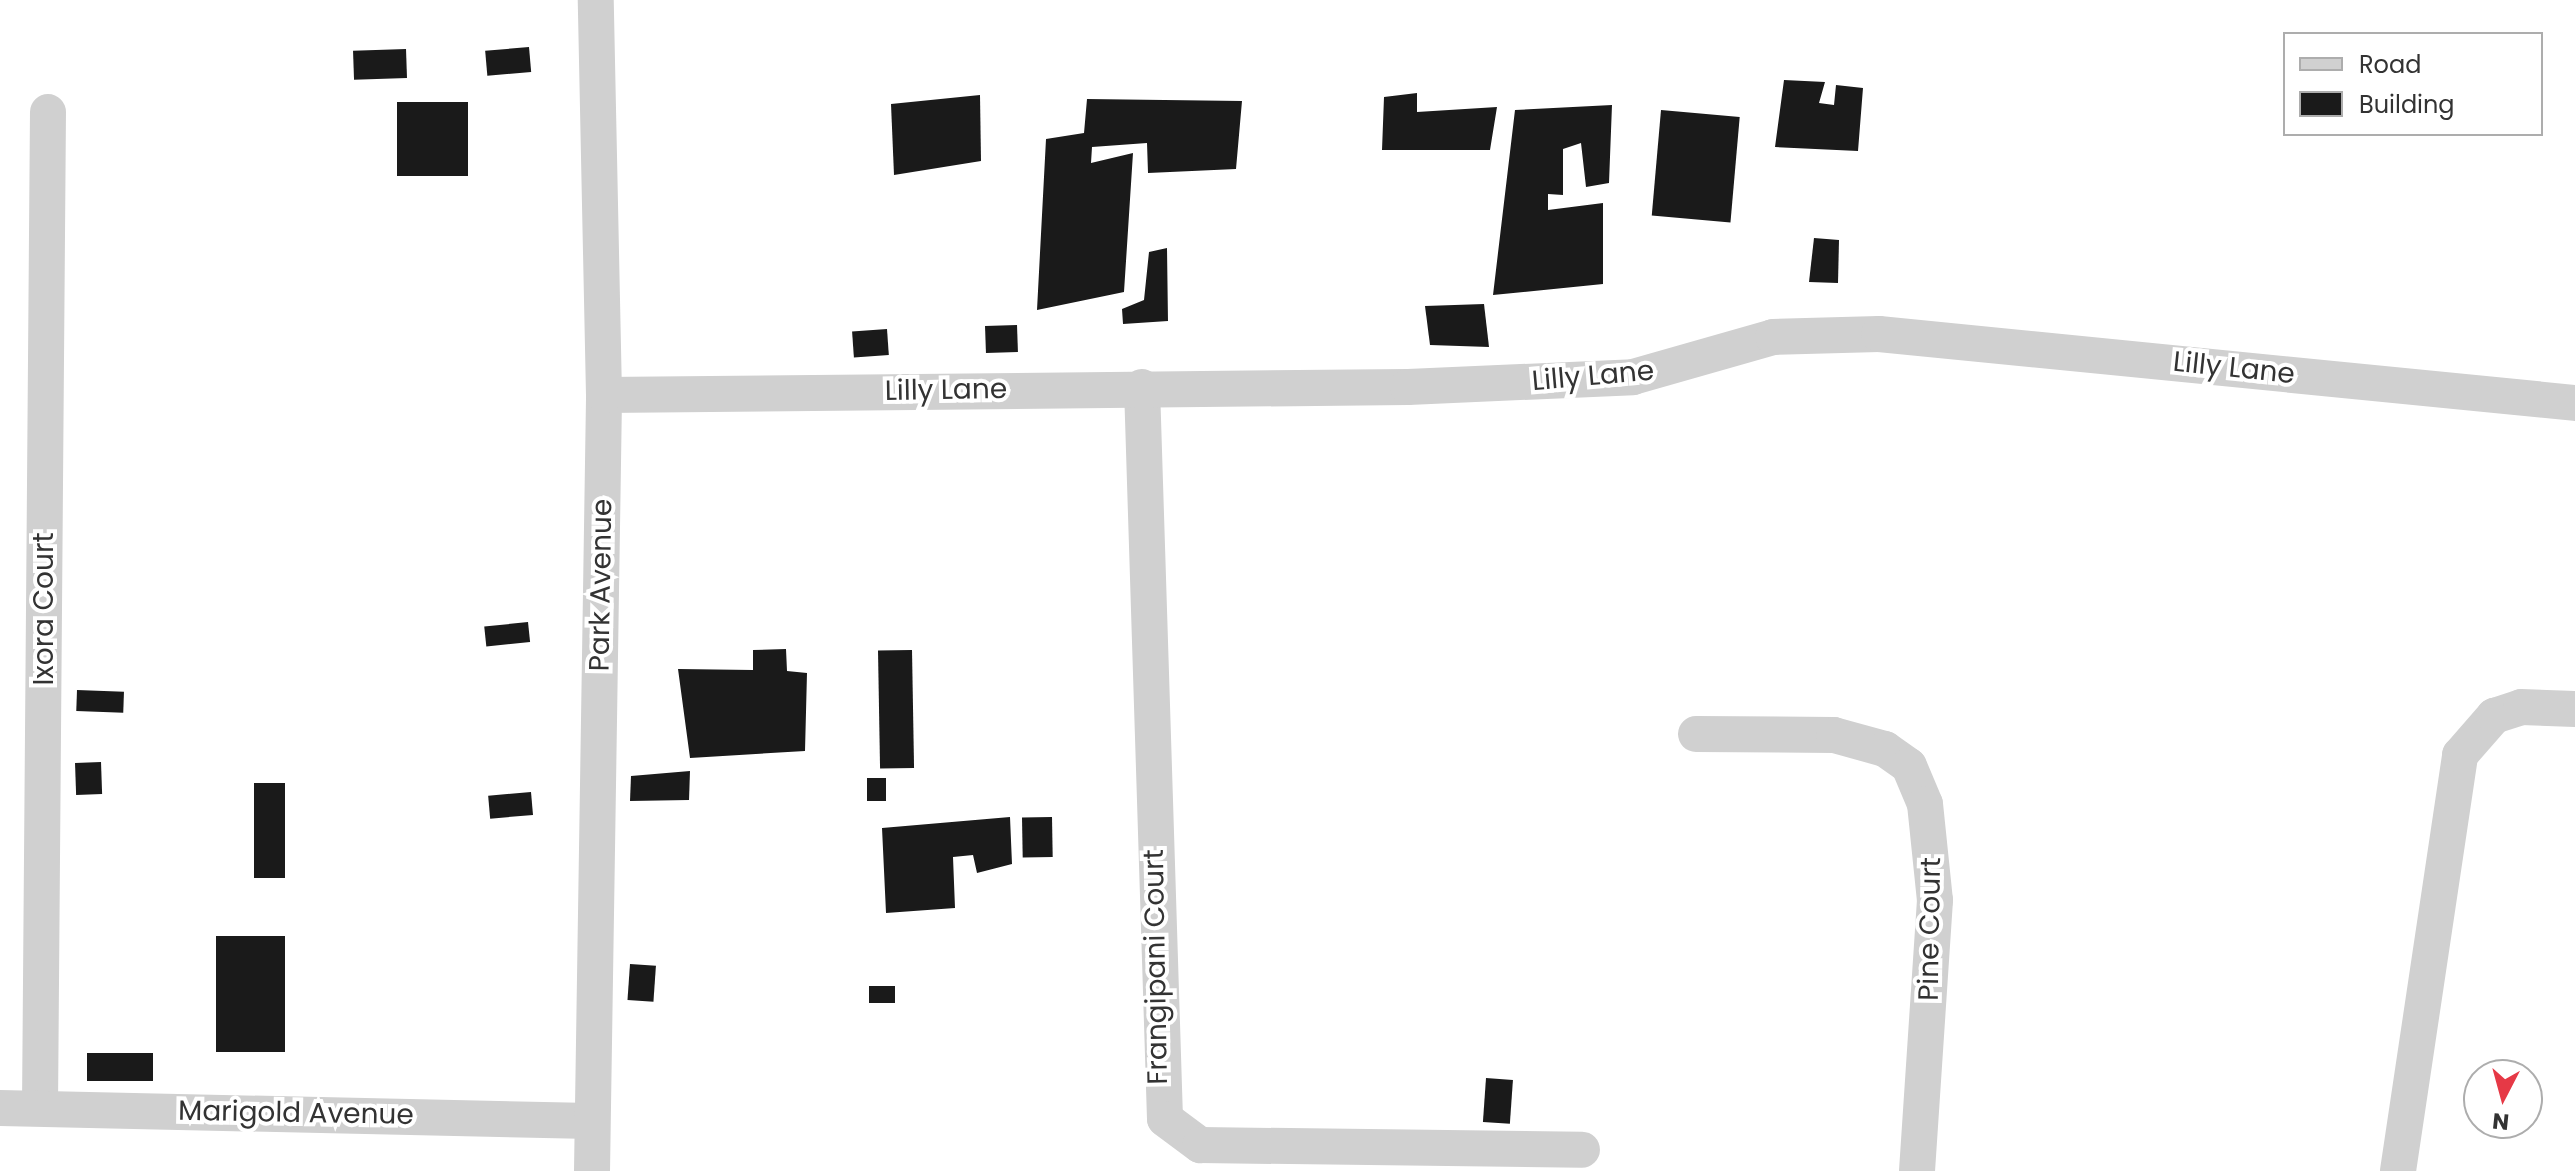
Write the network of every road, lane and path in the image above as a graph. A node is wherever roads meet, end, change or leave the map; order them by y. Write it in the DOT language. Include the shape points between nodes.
graph roads {
  1 [pos="596,0"];
  2 [pos="48,112"];
  3 [pos="1142,387"];
  4 [pos="604,395"];
  5 [pos="2575,403"];
  6 [pos="2575,709"];
  7 [pos="1696,734"];
  8 [pos="40,1107"];
  9 [pos="0,1108"];
  10 [pos="592,1121"];
  11 [pos="1582,1150"];
  12 [pos="592,1171"];
  13 [pos="1917,1171"];
  14 [pos="2398,1171"];
  1 -- 4 [label="street, Park Avenue"];
  2 -- 8 [label="street, Ixora Court"];
  3 -- 4 [label="street, Lilly Lane"];
  3 -- 5 [label="street, Lilly Lane" via="1633,377 1773,337 1879,334"];
  3 -- 11 [label="street, Frangipani Court" via="1165,1119 1200,1145"];
  4 -- 10 [label="street, Park Avenue"];
  6 -- 14 [label="street" via="2521,707 2494,716 2460,755"];
  7 -- 13 [label="street, Pine Court" via="1834,735 1885,749 1909,766 1925,804 1935,900"];
  8 -- 9 [label="street, Marigold Avenue"];
  8 -- 10 [label="street, Marigold Avenue"];
  10 -- 12 [label="street, Park Avenue"];
}
